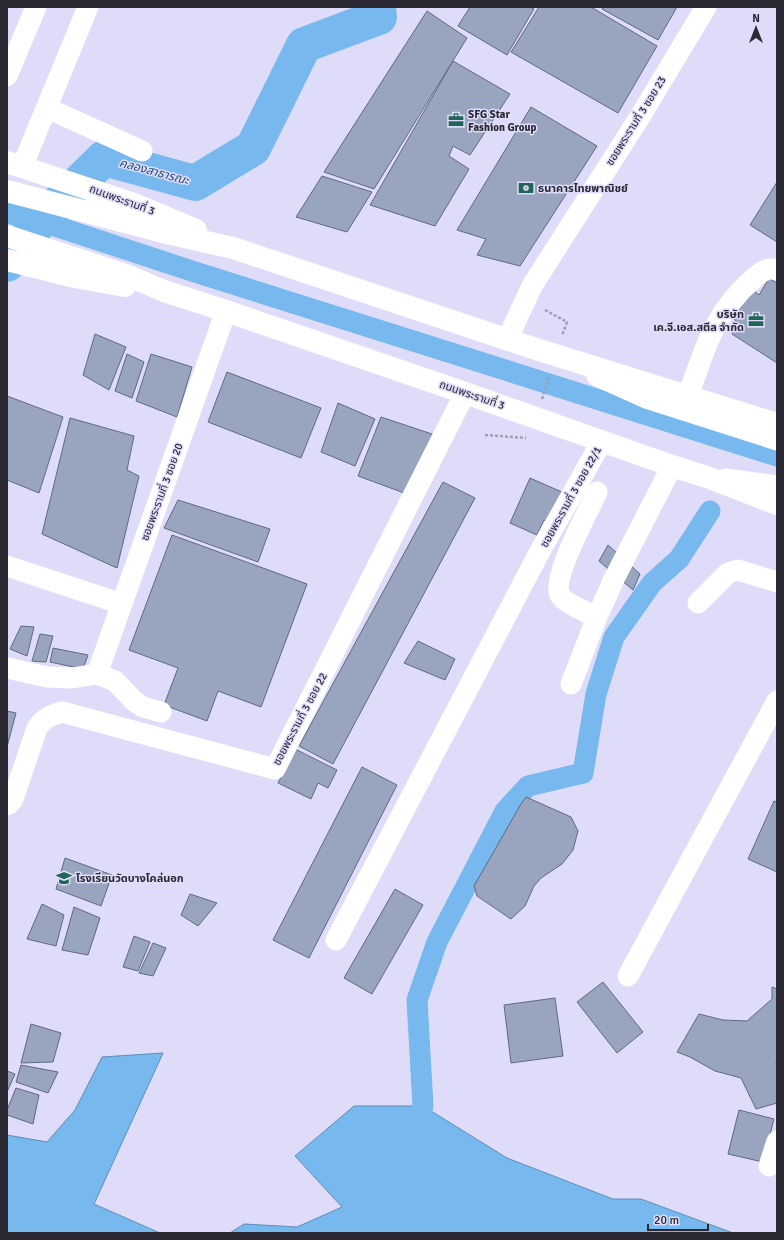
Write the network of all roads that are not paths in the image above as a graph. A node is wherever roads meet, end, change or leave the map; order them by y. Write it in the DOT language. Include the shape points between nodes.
graph roads {
  1 [pos="36,7"];
  2 [pos="88,7"];
  3 [pos="706,7"];
  4 [pos="7,76"];
  5 [pos="47,108"];
  6 [pos="142,151"];
  7 [pos="15,165"];
  8 [pos="7,191"];
  9 [pos="7,236"];
  10 [pos="233,248"];
  11 [pos="14,262"];
  12 [pos="777,270"];
  13 [pos="164,291"];
  14 [pos="226,311"];
  15 [pos="507,340"];
  16 [pos="536,349"];
  17 [pos="465,393"];
  18 [pos="688,396"];
  19 [pos="777,424"];
  20 [pos="777,440"];
  21 [pos="602,441"];
  22 [pos="672,466"];
  23 [pos="707,477"];
  24 [pos="777,486"];
  25 [pos="597,492"];
  26 [pos="777,504"];
  27 [pos="7,566"];
  28 [pos="777,582"];
  29 [pos="698,603"];
  30 [pos="122,604"];
  31 [pos="597,617"];
  32 [pos="7,668"];
  33 [pos="97,674"];
  34 [pos="571,684"];
  35 [pos="777,701"];
  36 [pos="161,712"];
  37 [pos="7,805"];
  38 [pos="336,940"];
  39 [pos="628,976"];
  40 [pos="777,1141"];
  41 [pos="769,1166"];
  1 -- 4 [label="street"];
  2 -- 5 [label="street"];
  3 -- 15 [label="street, ซอยพระรามที่ 3 ซอย 23" via="532,286"];
  5 -- 6 [label="street"];
  5 -- 7 [label="street"];
  7 -- 10 [label="main road, ถนนพระรามที่ 3" via="134,204 182,223"];
  8 -- 10 [label="main road, ถนนพระรามที่ 3"];
  9 -- 13 [label="main road, ถนนพระรามที่ 3" via="129,276"];
  10 -- 15 [label="main road, ถนนพระรามที่ 3"];
  11 -- 13 [label="main road, ถนนพระรามที่ 3" via="102,282"];
  12 -- 18 [label="street" via="764,269 738,292 724,310 711,334"];
  13 -- 14 [label="main road, ถนนพระรามที่ 3"];
  14 -- 17 [label="main road, ถนนพระรามที่ 3"];
  14 -- 30 [label="street, ซอยพระรามที่ 3 ซอย 20"];
  15 -- 16 [label="main road, ถนนพระรามที่ 3"];
  16 -- 18 [label="main road, ถนนพระรามที่ 3"];
  16 -- 20 [label="street" via="646,398"];
  17 -- 21 [label="main road, ถนนพระรามที่ 3"];
  17 -- 37 [label="street, ซอยพระรามที่ 3 ซอย 22" via="275,769 62,712 51,715 37,728 13,799"];
  18 -- 19 [label="main road, ถนนพระรามที่ 3"];
  21 -- 22 [label="main road, ถนนพระรามที่ 3"];
  21 -- 38 [label="street, ซอยพระรามที่ 3 ซอย 22/1" via="539,553"];
  22 -- 23 [label="main road, ถนนพระรามที่ 3"];
  22 -- 31 [label="street"];
  23 -- 24 [label="street"];
  23 -- 26 [label="main road, ถนนพระรามที่ 3"];
  25 -- 31 [label="street" via="563,566 558,586 560,596"];
  27 -- 30 [label="street"];
  28 -- 29 [label="street" via="738,570 728,573"];
  30 -- 33 [label="street, ซอยพระรามที่ 3 ซอย 20"];
  31 -- 34 [label="street"];
  32 -- 33 [label="street" via="47,677 72,678"];
  33 -- 36 [label="street" via="115,681 143,707"];
  35 -- 39 [label="street"];
  40 -- 41 [label="street"];
}
